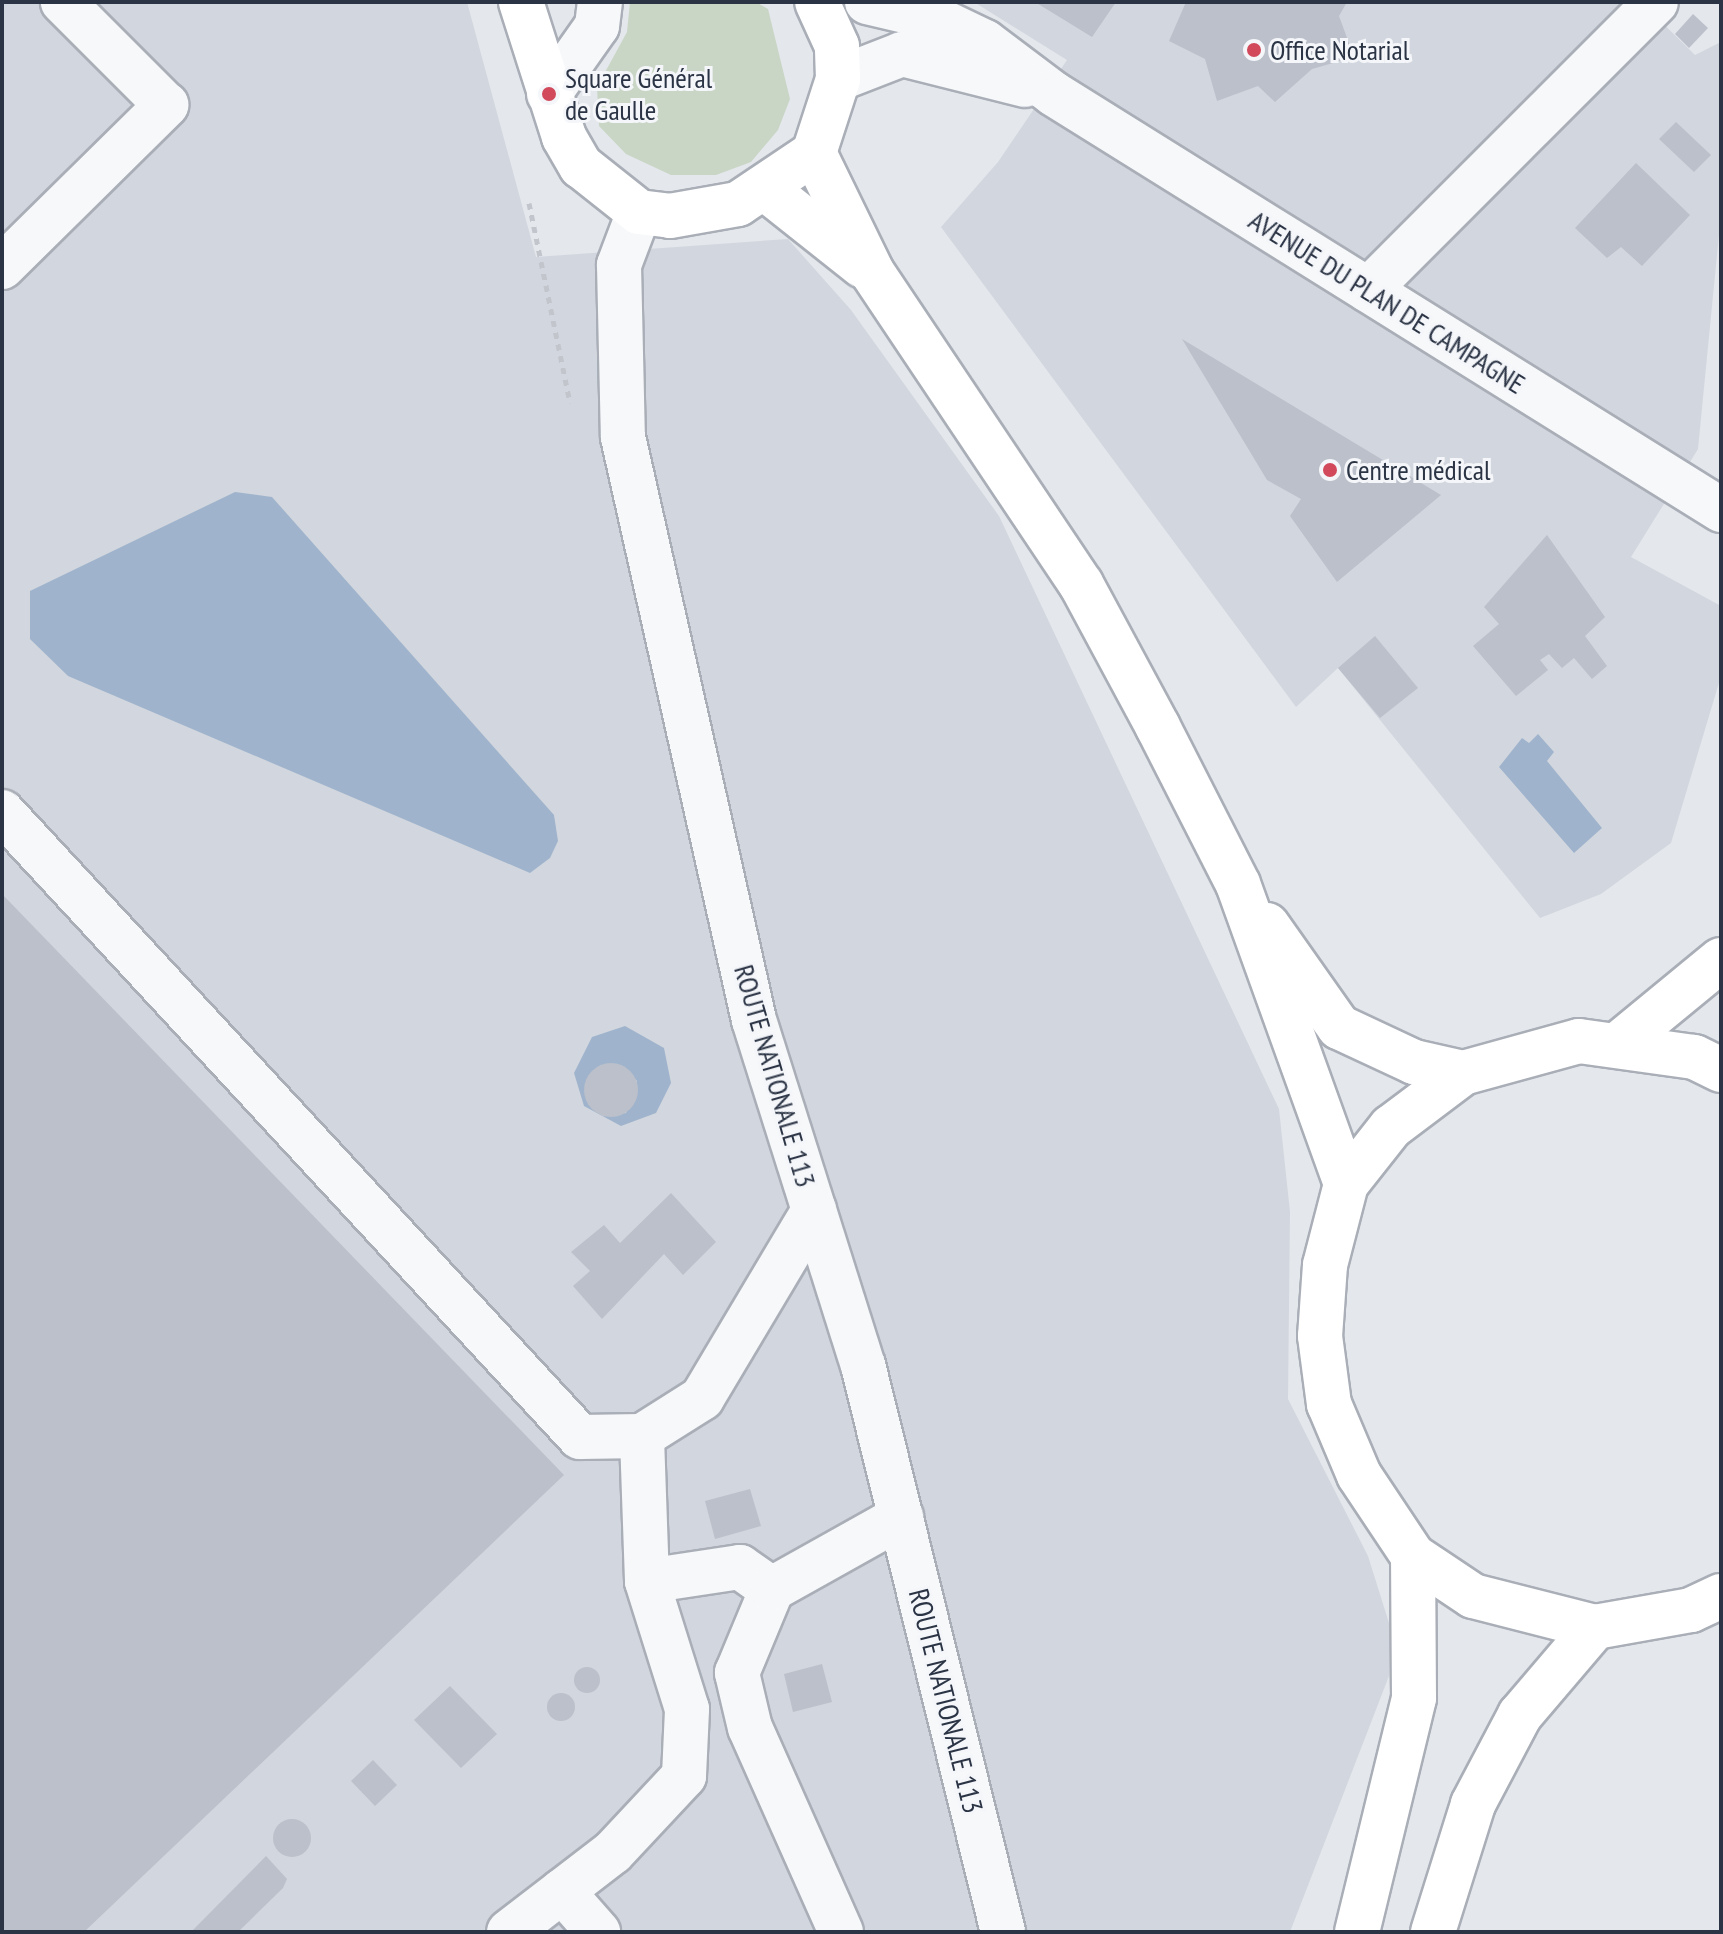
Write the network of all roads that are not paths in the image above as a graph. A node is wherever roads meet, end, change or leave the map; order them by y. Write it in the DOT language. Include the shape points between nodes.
graph roads {
  1 [pos="63,2"];
  2 [pos="521,2"];
  3 [pos="600,2"];
  4 [pos="817,2"];
  5 [pos="867,2"];
  6 [pos="1656,2"];
  7 [pos="838,79"];
  8 [pos="549,94"];
  9 [pos="1054,94"];
  10 [pos="814,153"];
  11 [pos="767,190"];
  12 [pos="639,212"];
  13 [pos="2,267"];
  14 [pos="872,272"];
  15 [pos="1368,290"];
  16 [pos="1721,510"];
  17 [pos="2,812"];
  18 [pos="1238,884"];
  19 [pos="1721,960"];
  20 [pos="1621,1042"];
  21 [pos="1721,1070"];
  22 [pos="1463,1073"];
  23 [pos="1346,1184"];
  24 [pos="814,1210"];
  25 [pos="642,1436"];
  26 [pos="901,1517"];
  27 [pos="1413,1556"];
  28 [pos="647,1581"];
  29 [pos="772,1589"];
  30 [pos="1721,1596"];
  31 [pos="1595,1627"];
  32 [pos="750,1728"];
  33 [pos="686,1732"];
  34 [pos="562,1891"];
  35 [pos="509,1932"];
  36 [pos="598,1932"];
  37 [pos="841,1932"];
  38 [pos="1003,1932"];
  39 [pos="1357,1932"];
  40 [pos="1433,1932"];
  1 -- 13 [label="street" via="166,105"];
  2 -- 8 [label="main road"];
  3 -- 8 [label="street" via="597,26"];
  4 -- 7 [label="main road" via="837,46"];
  5 -- 9 [label="street, AVENUE DU PLAN DE CAMPAGNE" via="935,18 985,42"];
  6 -- 15 [label="street"];
  7 -- 9 [label="street, AVENUE DU PLAN DE CAMPAGNE" via="902,54"];
  7 -- 10 [label="main road"];
  8 -- 12 [label="main road" via="581,166"];
  9 -- 15 [label="street, AVENUE DU PLAN DE CAMPAGNE"];
  10 -- 11 [label="main road"];
  10 -- 14 [label="main road"];
  11 -- 12 [label="main road" via="738,204 670,216"];
  11 -- 14 [label="main road"];
  12 -- 24 [label="street, ROUTE NATIONALE 113" via="619,265 623,437 754,1020"];
  14 -- 18 [label="main road" via="1081,584"];
  15 -- 16 [label="street, AVENUE DU PLAN DE CAMPAGNE"];
  17 -- 25 [label="street" via="580,1437"];
  18 -- 22 [label="main road" via="1339,1027 1414,1062"];
  18 -- 23 [label="main road"];
  19 -- 20 [label="main road"];
  20 -- 21 [label="main road" via="1694,1057"];
  20 -- 22 [label="main road" via="1579,1041"];
  22 -- 23 [label="main road" via="1391,1127"];
  23 -- 27 [label="main road" via="1325,1265 1320,1336 1329,1404 1359,1475"];
  24 -- 25 [label="street" via="702,1398"];
  24 -- 26 [label="street, ROUTE NATIONALE 113"];
  25 -- 28 [label="street"];
  26 -- 29 [label="street"];
  26 -- 38 [label="street, ROUTE NATIONALE 113"];
  27 -- 31 [label="main road" via="1473,1596"];
  27 -- 39 [label="main road" via="1414,1698"];
  28 -- 29 [label="street" via="740,1567"];
  28 -- 33 [label="street" via="687,1709"];
  29 -- 32 [label="street" via="737,1673"];
  30 -- 31 [label="main road" via="1691,1610"];
  31 -- 40 [label="main road" via="1520,1715 1473,1804"];
  32 -- 33 [label="street"];
  32 -- 37 [label="street"];
  33 -- 34 [label="street" via="684,1776 613,1852"];
  34 -- 35 [label="street"];
  34 -- 36 [label="street"];
}
